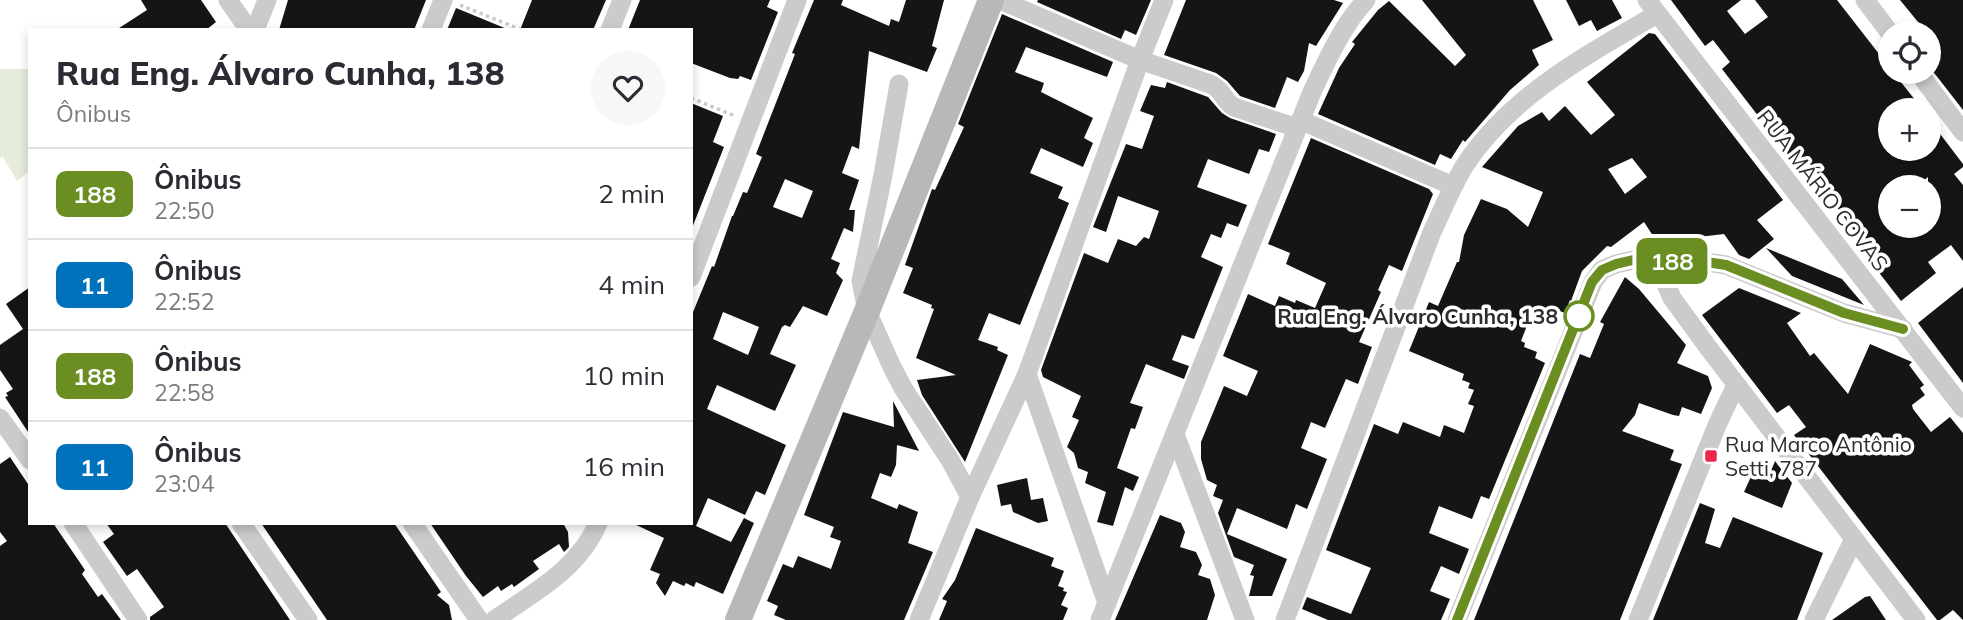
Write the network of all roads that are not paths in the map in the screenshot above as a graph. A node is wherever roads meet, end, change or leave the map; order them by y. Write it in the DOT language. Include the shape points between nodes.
graph roads {
  1 [pos="228,0"];
  2 [pos="267,0"];
  3 [pos="443,0"];
  4 [pos="622,0"];
  5 [pos="797,0"];
  6 [pos="974,0"];
  7 [pos="991,0"];
  8 [pos="1000,0"];
  9 [pos="1164,0"];
  10 [pos="1366,0"];
  11 [pos="1865,0"];
  12 [pos="1652,7"];
  13 [pos="1881,21"];
  14 [pos="248,28"];
  15 [pos="256,28"];
  16 [pos="432,28"];
  17 [pos="611,28"];
  18 [pos="1140,60"];
  19 [pos="899,84"];
  20 [pos="1928,84"];
  21 [pos="1298,124"];
  22 [pos="1963,132"];
  23 [pos="1453,186"];
  24 [pos="1656,261"];
  25 [pos="693,272"];
  26 [pos="861,281"];
  27 [pos="867,311"];
  28 [pos="1903,329"];
  29 [pos="1027,374"];
  30 [pos="1736,385"];
  31 [pos="1963,408"];
  32 [pos="0,418"];
  33 [pos="1175,434"];
  34 [pos="28,457"];
  35 [pos="970,497"];
  36 [pos="74,525"];
  37 [pos="242,525"];
  38 [pos="413,525"];
  39 [pos="591,528"];
  40 [pos="1854,539"];
  41 [pos="1103,611"];
  42 [pos="138,620"];
  43 [pos="307,620"];
  44 [pos="479,620"];
  45 [pos="494,620"];
  46 [pos="723,620"];
  47 [pos="738,620"];
  48 [pos="919,620"];
  49 [pos="1245,620"];
  50 [pos="1285,620"];
  51 [pos="1457,620"];
  52 [pos="1638,620"];
  53 [pos="1814,620"];
  54 [pos="1916,620"];
  1 -- 14 [label="street"];
  2 -- 15 [label="street"];
  3 -- 16 [label="street"];
  4 -- 17 [label="street"];
  5 -- 25 [label="street"];
  6 -- 26 [label="street"];
  7 -- 27 [label="street"];
  8 -- 18 [label="street"];
  9 -- 18 [label="street"];
  10 -- 21 [label="street" via="1331,52"];
  11 -- 13 [label="street"];
  12 -- 23 [label="street" via="1524,97 1485,138"];
  12 -- 28 [label="street, RUA MÁRIO COVAS"];
  18 -- 21 [label="street" via="1215,86 1234,107"];
  18 -- 29 [label="street"];
  19 -- 26 [label="street"];
  20 -- 22 [label="street"];
  21 -- 23 [label="street"];
  21 -- 33 [label="street"];
  23 -- 50 [label="street"];
  24 -- 28 [label="street" via="1726,265 1844,313"];
  24 -- 30 [label="street" via="1672,298"];
  24 -- 51 [label="street" via="1616,264 1602,270 1592,282"];
  26 -- 27 [label="street"];
  26 -- 46 [label="street"];
  27 -- 35 [label="street" via="903,388"];
  27 -- 47 [label="street"];
  28 -- 31 [label="street, RUA MÁRIO COVAS"];
  29 -- 35 [label="street"];
  29 -- 41 [label="street"];
  30 -- 40 [label="street"];
  30 -- 52 [label="street"];
  32 -- 34 [label="street"];
  33 -- 41 [label="street"];
  33 -- 49 [label="street"];
  35 -- 48 [label="street"];
  36 -- 42 [label="street"];
  37 -- 43 [label="street"];
  38 -- 44 [label="street"];
  39 -- 45 [label="street" via="568,567"];
  40 -- 53 [label="street"];
  40 -- 54 [label="street"];
}
